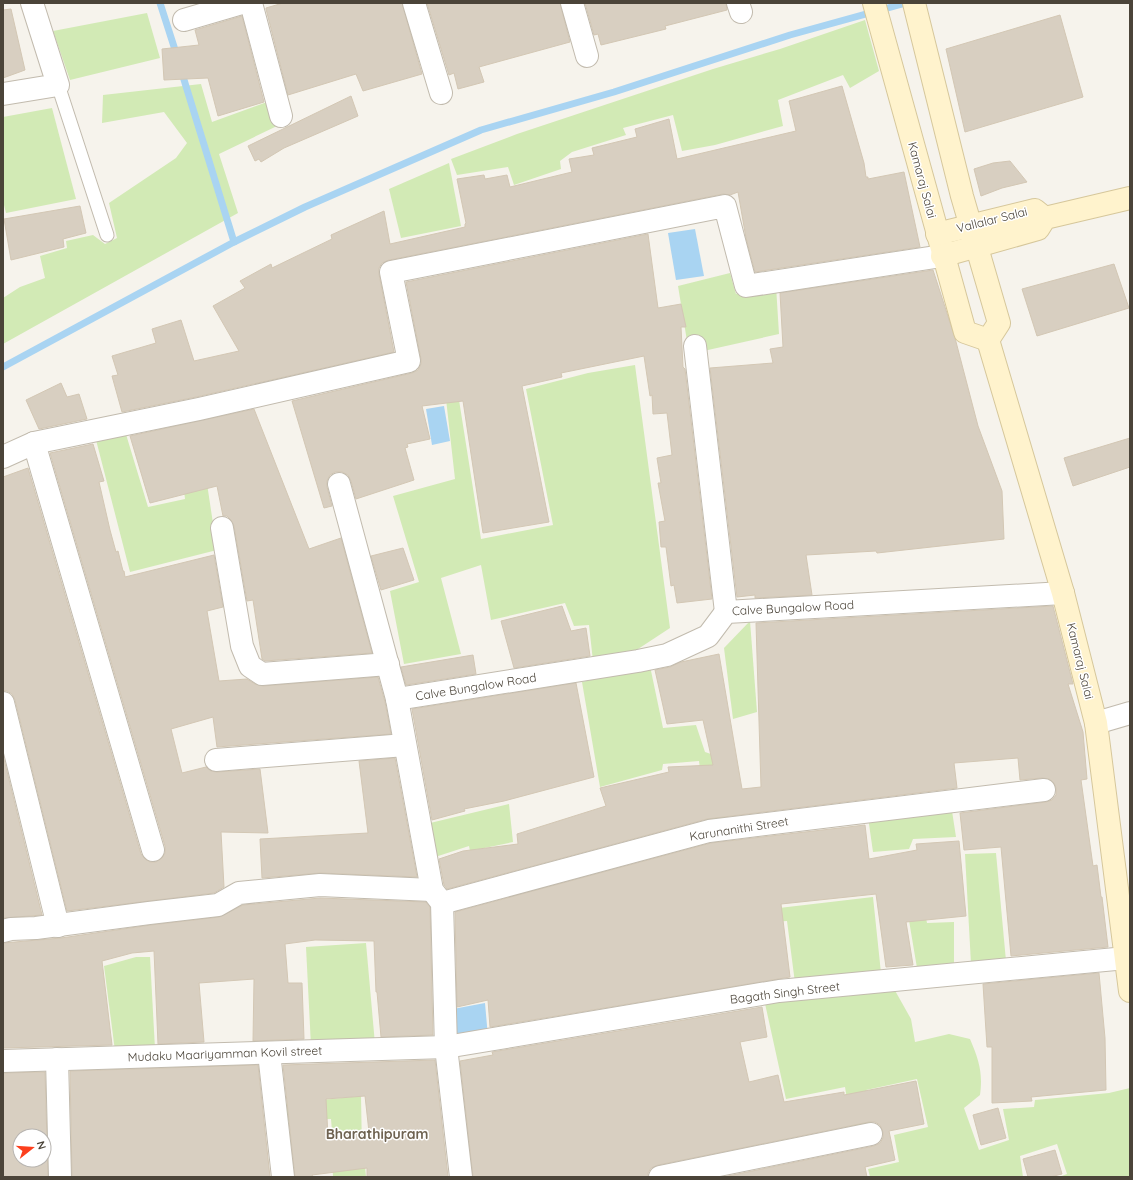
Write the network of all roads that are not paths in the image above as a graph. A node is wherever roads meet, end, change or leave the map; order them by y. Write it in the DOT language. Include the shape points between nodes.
graph roads {
  1 [pos="32,3"];
  2 [pos="242,3"];
  3 [pos="251,3"];
  4 [pos="414,3"];
  5 [pos="572,3"];
  6 [pos="874,3"];
  7 [pos="914,3"];
  8 [pos="184,20"];
  9 [pos="587,56"];
  10 [pos="58,85"];
  11 [pos="441,93"];
  12 [pos="3,94"];
  13 [pos="281,116"];
  14 [pos="1130,198"];
  15 [pos="1045,218"];
  16 [pos="971,225"];
  17 [pos="937,234"];
  18 [pos="107,235"];
  19 [pos="977,246"];
  20 [pos="942,256"];
  21 [pos="988,340"];
  22 [pos="695,346"];
  23 [pos="34,443"];
  24 [pos="3,457"];
  25 [pos="339,484"];
  26 [pos="222,528"];
  27 [pos="1063,593"];
  28 [pos="726,612"];
  29 [pos="388,664"];
  30 [pos="397,699"];
  31 [pos="3,703"];
  32 [pos="1130,714"];
  33 [pos="1096,723"];
  34 [pos="405,745"];
  35 [pos="216,760"];
  36 [pos="1044,790"];
  37 [pos="153,850"];
  38 [pos="437,897"];
  39 [pos="58,926"];
  40 [pos="3,930"];
  41 [pos="1126,958"];
  42 [pos="1130,991"];
  43 [pos="446,1047"];
  44 [pos="269,1053"];
  45 [pos="57,1059"];
  46 [pos="3,1061"];
  47 [pos="871,1134"];
  48 [pos="60,1177"];
  49 [pos="283,1177"];
  50 [pos="461,1177"];
  51 [pos="660,1177"];
  1 -- 10 [label="street"];
  2 -- 8 [label="street"];
  3 -- 13 [label="street"];
  4 -- 11 [label="street"];
  5 -- 9 [label="street"];
  6 -- 17 [label="main road, Kamaraj Salai"];
  7 -- 16 [label="main road"];
  10 -- 12 [label="street"];
  10 -- 18 [label="lane"];
  14 -- 15 [label="main road, Vallalar Salai"];
  15 -- 16 [label="main road, Vallalar Salai" via="1035,210"];
  15 -- 19 [label="main road, Vallalar Salai" via="1038,229"];
  16 -- 17 [label="main road, Vallalar Salai"];
  16 -- 19 [label="main road"];
  17 -- 20 [label="main road, Kamaraj Salai"];
  19 -- 20 [label="main road, Vallalar Salai"];
  19 -- 21 [label="main road" via="999,323"];
  20 -- 21 [label="main road, Kamaraj Salai" via="964,332"];
  20 -- 23 [label="street" via="746,286 725,206 391,272 409,361 200,409"];
  21 -- 27 [label="main road, Kamaraj Salai"];
  22 -- 28 [label="street"];
  23 -- 24 [label="street"];
  23 -- 37 [label="street"];
  25 -- 29 [label="street"];
  26 -- 29 [label="street" via="242,646 250,666 262,674"];
  27 -- 28 [label="street, Calve Bungalow Road"];
  27 -- 33 [label="main road, Kamaraj Salai"];
  28 -- 30 [label="street, Calve Bungalow Road" via="708,636 667,655 631,663"];
  29 -- 30 [label="street"];
  30 -- 34 [label="street"];
  31 -- 39 [label="street"];
  32 -- 33 [label="street"];
  33 -- 41 [label="main road, Kamaraj Salai"];
  34 -- 35 [label="street"];
  34 -- 38 [label="street"];
  36 -- 38 [label="street, Karunanithi Street" via="709,831"];
  38 -- 39 [label="street, Karunanithi Street" via="320,885 239,893 218,905"];
  38 -- 43 [label="street"];
  39 -- 40 [label="street, Karunanithi Street"];
  41 -- 42 [label="main road, Kamaraj Salai"];
  41 -- 43 [label="street, Bagath Singh Street" via="779,991"];
  43 -- 44 [label="street, Mudaku Maariyamman Kovil street"];
  43 -- 50 [label="street"];
  44 -- 45 [label="street, Mudaku Maariyamman Kovil street"];
  44 -- 49 [label="street"];
  45 -- 46 [label="street, Mudaku Maariyamman Kovil street"];
  45 -- 48 [label="street"];
  47 -- 51 [label="street"];
}
